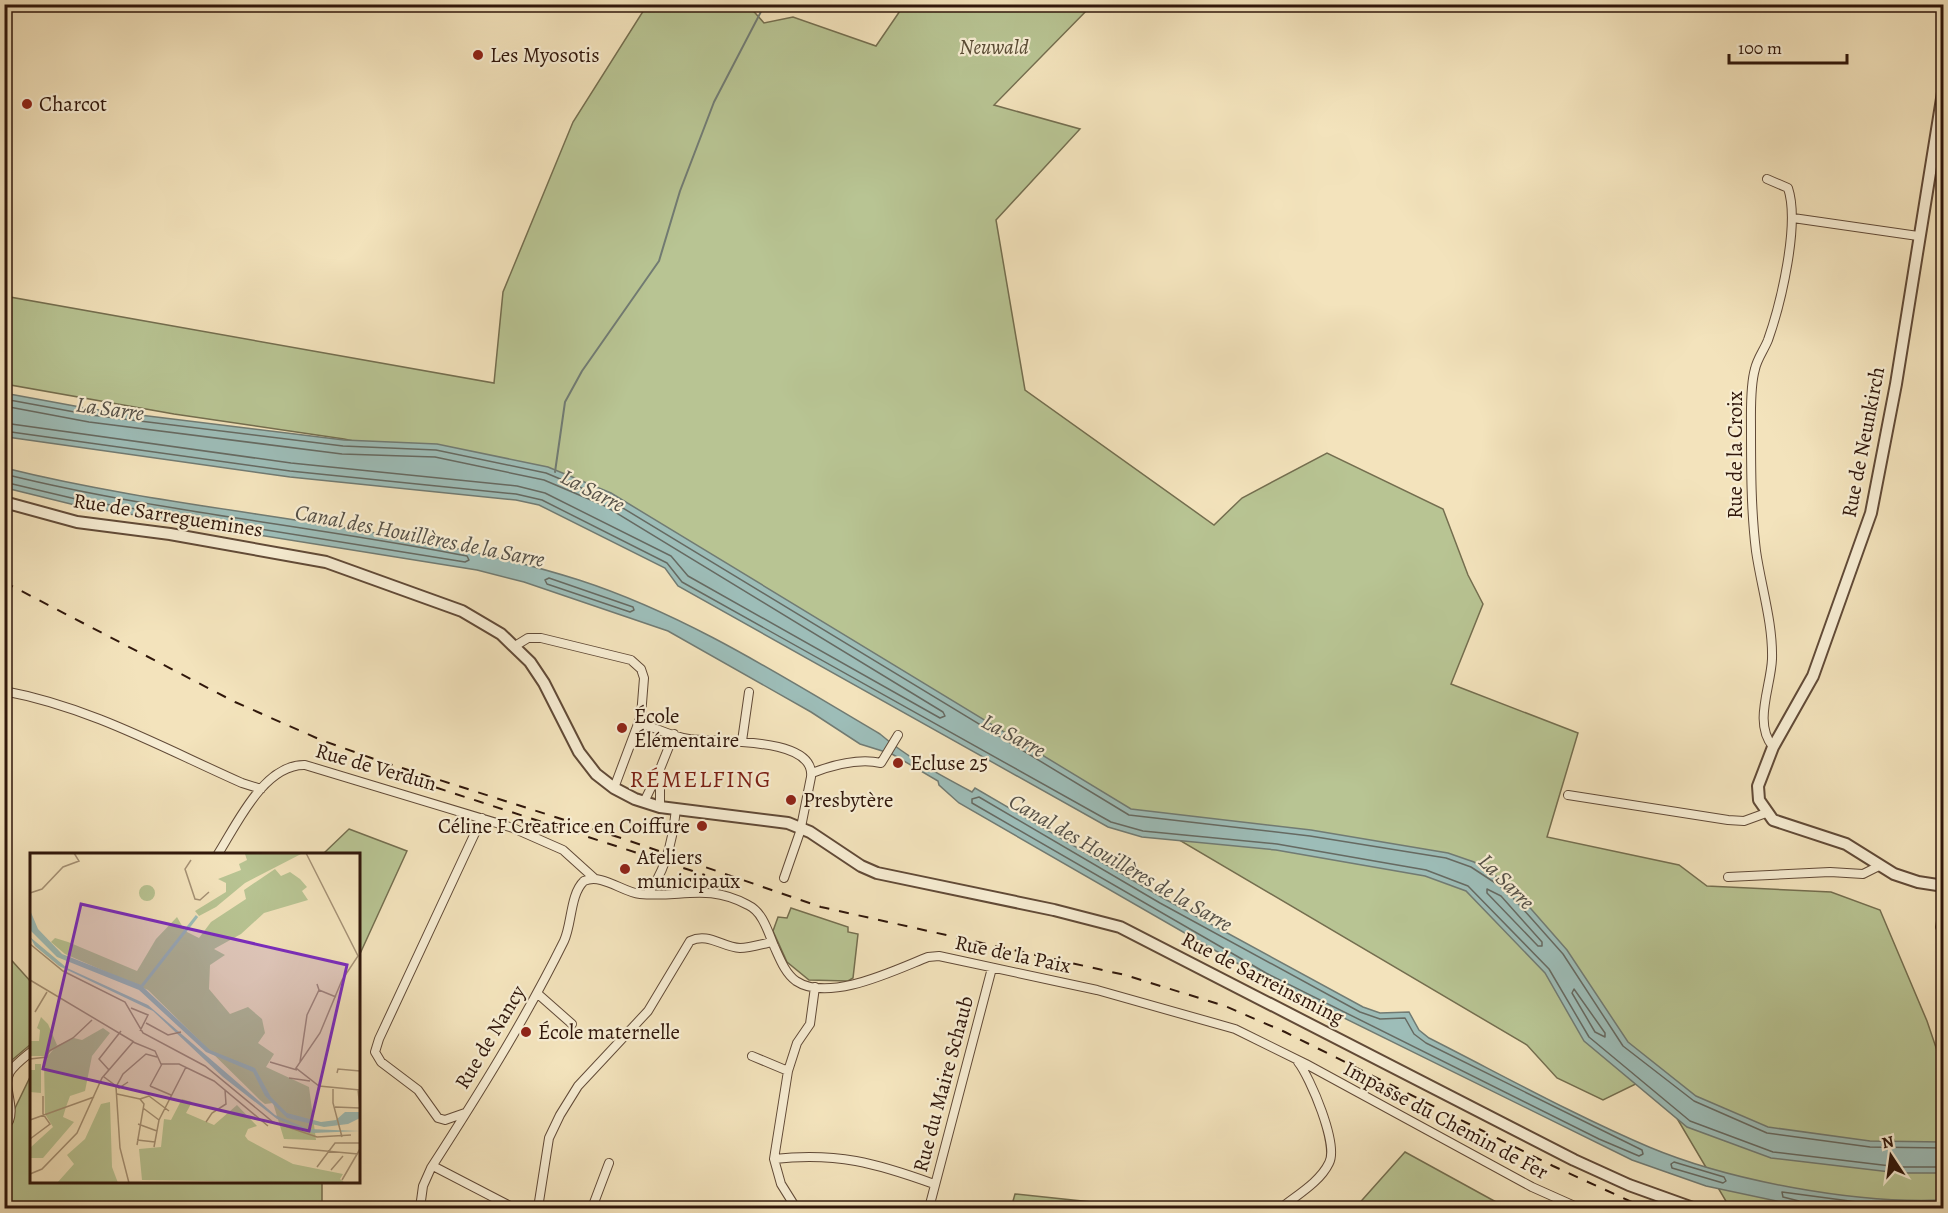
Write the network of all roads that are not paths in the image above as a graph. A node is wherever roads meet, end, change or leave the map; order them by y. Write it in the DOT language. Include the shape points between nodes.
graph roads {
  1 [pos="1944,86"];
  2 [pos="1767,179"];
  3 [pos="1793,218"];
  4 [pos="1918,236"];
  5 [pos="4,502"];
  6 [pos="515,646"];
  7 [pos="4,691"];
  8 [pos="750,692"];
  9 [pos="640,723"];
  10 [pos="674,734"];
  11 [pos="897,737"];
  12 [pos="741,741"];
  13 [pos="1773,747"];
  14 [pos="660,769"];
  15 [pos="812,773"];
  16 [pos="614,788"];
  17 [pos="261,789"];
  18 [pos="1568,795"];
  19 [pos="644,802"];
  20 [pos="660,807"];
  21 [pos="676,809"];
  22 [pos="1766,813"];
  23 [pos="482,818"];
  24 [pos="800,827"];
  25 [pos="219,853"];
  26 [pos="575,859"];
  27 [pos="1879,866"];
  28 [pos="660,874"];
  29 [pos="1728,877"];
  30 [pos="594,878"];
  31 [pos="784,878"];
  32 [pos="584,881"];
  33 [pos="1944,886"];
  34 [pos="663,893"];
  35 [pos="647,894"];
  36 [pos="1944,904"];
  37 [pos="1940,927"];
  38 [pos="772,942"];
  39 [pos="992,968"];
  40 [pos="815,987"];
  41 [pos="538,994"];
  42 [pos="572,1024"];
  43 [pos="30,1053"];
  44 [pos="752,1056"];
  45 [pos="1297,1061"];
  46 [pos="788,1071"];
  47 [pos="465,1113"];
  48 [pos="4,1123"];
  49 [pos="438,1156"];
  50 [pos="774,1159"];
  51 [pos="609,1163"];
  52 [pos="433,1166"];
  53 [pos="448,1172"];
  54 [pos="934,1184"];
  55 [pos="420,1209"];
  56 [pos="514,1209"];
  57 [pos="538,1209"];
  58 [pos="592,1209"];
  59 [pos="796,1209"];
  60 [pos="929,1209"];
  61 [pos="1281,1209"];
  62 [pos="1579,1209"];
  63 [pos="1693,1209"];
  1 -- 4 [label="street, Rue de Neunkirch"];
  2 -- 3 [label="street, Rue de la Croix" via="1788,188"];
  3 -- 4 [label="street"];
  3 -- 13 [label="street, Rue de la Croix" via="1784,278 1768,339 1755,369 1751,414 1756,549 1772,661 1763,720 1765,737"];
  4 -- 13 [label="street, Rue de Neunkirch" via="1896,384 1871,513 1813,676"];
  5 -- 6 [label="street, Rue de Sarreguemines" via="77,522 326,562 462,611"];
  6 -- 9 [label="street" via="537,637 631,660 644,678"];
  6 -- 16 [label="street, Rue de Sarreguemines" via="544,683 579,752 596,774"];
  7 -- 17 [label="street" via="113,723"];
  8 -- 12 [label="street"];
  9 -- 10 [label="street"];
  9 -- 16 [label="street"];
  10 -- 12 [label="street" via="688,739"];
  10 -- 14 [label="street"];
  11 -- 15 [label="street" via="883,761 845,764"];
  12 -- 15 [label="street" via="787,750 801,758"];
  13 -- 22 [label="street, Rue de Neunkirch" via="1758,786 1759,800"];
  14 -- 19 [label="street"];
  14 -- 20 [label="street"];
  15 -- 24 [label="street"];
  16 -- 19 [label="street, Rue de Sarreguemines"];
  17 -- 23 [label="street, Rue de Verdun" via="282,769 305,765"];
  17 -- 25 [label="street, Rue de Verdun"];
  18 -- 22 [label="street" via="1728,820 1744,821"];
  19 -- 20 [label="street, Rue de Sarreguemines"];
  20 -- 21 [label="street, Rue de Sarreguemines"];
  21 -- 24 [label="street, Rue de Sarreguemines" via="774,820"];
  21 -- 28 [label="street" via="672,838"];
  22 -- 27 [label="street" via="1787,826 1846,844"];
  23 -- 26 [label="street, Rue de Verdun" via="555,846"];
  23 -- 47 [label="street" via="376,1047 378,1059 418,1090 438,1118 445,1120"];
  24 -- 31 [label="street"];
  24 -- 63 [label="street, Rue de Sarreinsming" via="877,873 1082,916 1135,933 1574,1160"];
  26 -- 30 [label="street, Rue de Verdun"];
  26 -- 32 [label="street"];
  27 -- 29 [label="street" via="1863,873"];
  27 -- 33 [label="street" via="1918,882"];
  28 -- 34 [label="street"];
  28 -- 35 [label="street"];
  30 -- 32 [label="street"];
  30 -- 35 [label="street, Rue de la Paix" via="626,891"];
  32 -- 41 [label="street, Rue de Nancy" via="568,931"];
  34 -- 35 [label="street, Rue de la Paix"];
  34 -- 38 [label="street, Rue de la Paix" via="709,892 750,905 760,914"];
  36 -- 37 [label="street"];
  38 -- 40 [label="street, Rue de la Paix" via="793,978"];
  38 -- 57 [label="street" via="739,948 708,938 690,941 648,1011 578,1086 560,1115 549,1138"];
  39 -- 40 [label="street, Rue de la Paix" via="933,956 851,986"];
  39 -- 45 [label="street, Rue de la Paix" via="1097,990 1209,1020 1260,1040"];
  39 -- 54 [label="street, Rue du Maire Schaub"];
  40 -- 46 [label="street" via="810,1024 797,1043"];
  41 -- 42 [label="street"];
  41 -- 47 [label="street, Rue de Nancy"];
  43 -- 48 [label="street" via="9,1073 12,1113"];
  44 -- 46 [label="street"];
  45 -- 61 [label="street" via="1316,1097 1330,1145 1330,1162"];
  45 -- 62 [label="street, Impasse du Chemin de Fer"];
  46 -- 50 [label="street"];
  47 -- 49 [label="street, Rue de Nancy"];
  49 -- 52 [label="street, Rue de Nancy"];
  49 -- 53 [label="street"];
  50 -- 54 [label="street" via="809,1155 855,1159"];
  50 -- 59 [label="street" via="781,1184"];
  51 -- 58 [label="street"];
  52 -- 53 [label="street"];
  52 -- 55 [label="street, Rue de Nancy" via="424,1181"];
  53 -- 56 [label="street"];
  54 -- 60 [label="street, Rue du Maire Schaub"];
}
